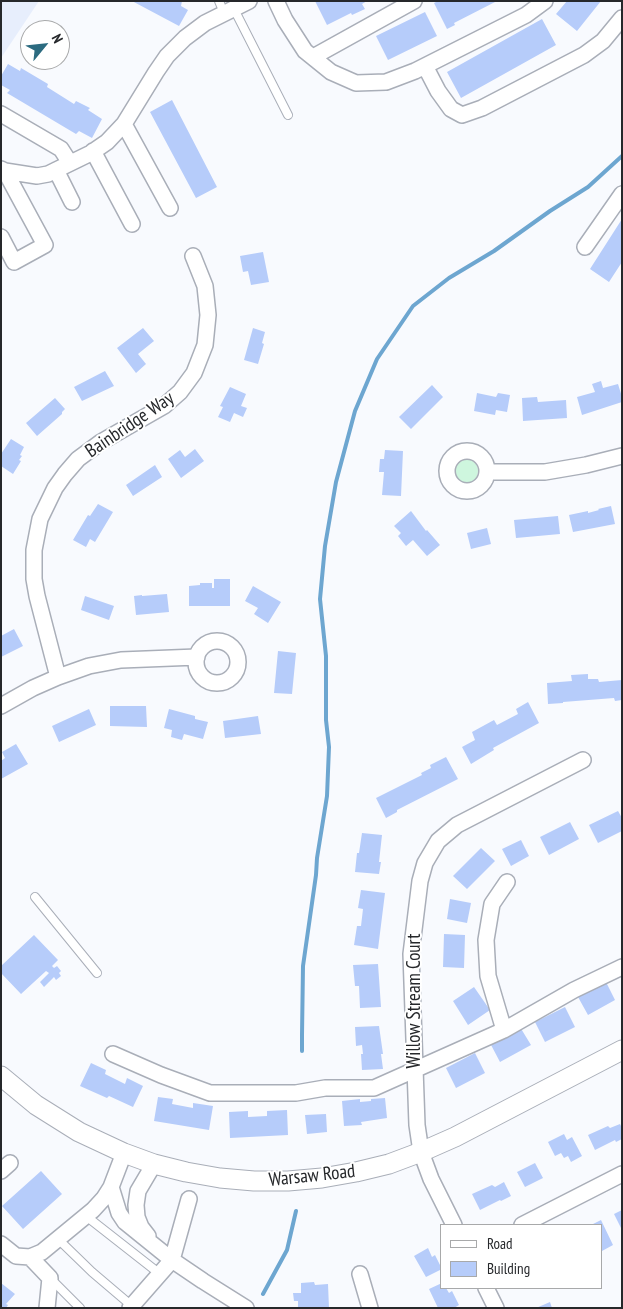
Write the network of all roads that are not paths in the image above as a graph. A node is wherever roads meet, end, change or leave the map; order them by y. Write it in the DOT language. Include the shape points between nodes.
graph roads {
  1 [pos="249,1"];
  2 [pos="276,1"];
  3 [pos="414,1"];
  4 [pos="545,1"];
  5 [pos="226,8"];
  6 [pos="622,18"];
  7 [pos="313,57"];
  8 [pos="425,66"];
  9 [pos="1,114"];
  10 [pos="288,115"];
  11 [pos="124,124"];
  12 [pos="94,151"];
  13 [pos="70,163"];
  14 [pos="3,170"];
  15 [pos="56,170"];
  16 [pos="622,194"];
  17 [pos="72,202"];
  18 [pos="170,208"];
  19 [pos="132,224"];
  20 [pos="1,236"];
  21 [pos="585,247"];
  22 [pos="193,256"];
  23 [pos="622,456"];
  24 [pos="487,472"];
  25 [pos="197,658"];
  26 [pos="58,676"];
  27 [pos="1,706"];
  28 [pos="583,760"];
  29 [pos="507,882"];
  30 [pos="35,897"];
  31 [pos="622,967"];
  32 [pos="97,973"];
  33 [pos="504,1030"];
  34 [pos="622,1050"];
  35 [pos="113,1054"];
  36 [pos="415,1068"];
  37 [pos="1,1076"];
  38 [pos="421,1152"];
  39 [pos="124,1153"];
  40 [pos="154,1164"];
  41 [pos="622,1174"];
  42 [pos="111,1187"];
  43 [pos="189,1199"];
  44 [pos="86,1216"];
  45 [pos="454,1224"];
  46 [pos="524,1224"];
  47 [pos="58,1239"];
  48 [pos="1,1244"];
  49 [pos="30,1257"];
  50 [pos="172,1260"];
  51 [pos="160,1274"];
  52 [pos="360,1274"];
  53 [pos="50,1278"];
  54 [pos="486,1289"];
  55 [pos="131,1307"];
  56 [pos="47,1308"];
  57 [pos="80,1308"];
  58 [pos="246,1308"];
  59 [pos="370,1308"];
  60 [pos="496,1308"];
  1 -- 5 [label="street"];
  2 -- 7 [label="street" via="305,51"];
  3 -- 7 [label="street"];
  4 -- 8 [label="street" via="526,15"];
  5 -- 10 [label="lane"];
  5 -- 11 [label="street" via="191,33 167,56"];
  6 -- 8 [label="street" via="603,41 584,55 482,108 462,115 451,109"];
  7 -- 8 [label="street" via="331,72 356,83 386,82"];
  9 -- 13 [label="street" via="61,149"];
  11 -- 12 [label="street"];
  11 -- 18 [label="street"];
  12 -- 13 [label="street"];
  12 -- 19 [label="street"];
  13 -- 15 [label="street"];
  14 -- 15 [label="street" via="37,176"];
  14 -- 20 [label="street" via="45,245 14,262"];
  15 -- 17 [label="street"];
  16 -- 21 [label="street"];
  22 -- 26 [label="street, Bainbridge Way" via="205,286 208,315 205,345 194,372 180,392 164,406 78,459 55,488 40,519 34,550 34,579"];
  23 -- 24 [label="street" via="545,472"];
  25 -- 26 [label="street" via="121,660"];
  26 -- 27 [label="street"];
  28 -- 36 [label="street, Willow Stream Court" via="456,825 438,841 425,863 410,954"];
  29 -- 33 [label="street" via="492,904 486,940 488,976"];
  30 -- 32 [label="lane"];
  31 -- 33 [label="street"];
  33 -- 36 [label="street"];
  34 -- 38 [label="street, Warsaw Road"];
  35 -- 36 [label="street" via="210,1093 296,1093 325,1088 374,1088"];
  36 -- 38 [label="street, Willow Stream Court"];
  37 -- 39 [label="street, Warsaw Road" via="79,1132"];
  38 -- 40 [label="street, Warsaw Road" via="356,1172 288,1181 220,1178"];
  38 -- 45 [label="street, Willow Stream Court"];
  39 -- 40 [label="street, Warsaw Road"];
  39 -- 42 [label="street"];
  40 -- 50 [label="street" via="138,1192 137,1217 147,1235"];
  41 -- 46 [label="street"];
  42 -- 44 [label="street"];
  42 -- 50 [label="street" via="125,1222"];
  43 -- 50 [label="street"];
  44 -- 47 [label="street"];
  44 -- 51 [label="lane"];
  47 -- 49 [label="street"];
  47 -- 55 [label="lane"];
  48 -- 49 [label="street" via="16,1256"];
  49 -- 53 [label="street"];
  50 -- 51 [label="street"];
  50 -- 58 [label="street"];
  51 -- 55 [label="street"];
  52 -- 59 [label="street"];
  53 -- 56 [label="street"];
  53 -- 57 [label="lane"];
  54 -- 60 [label="street"];
}
